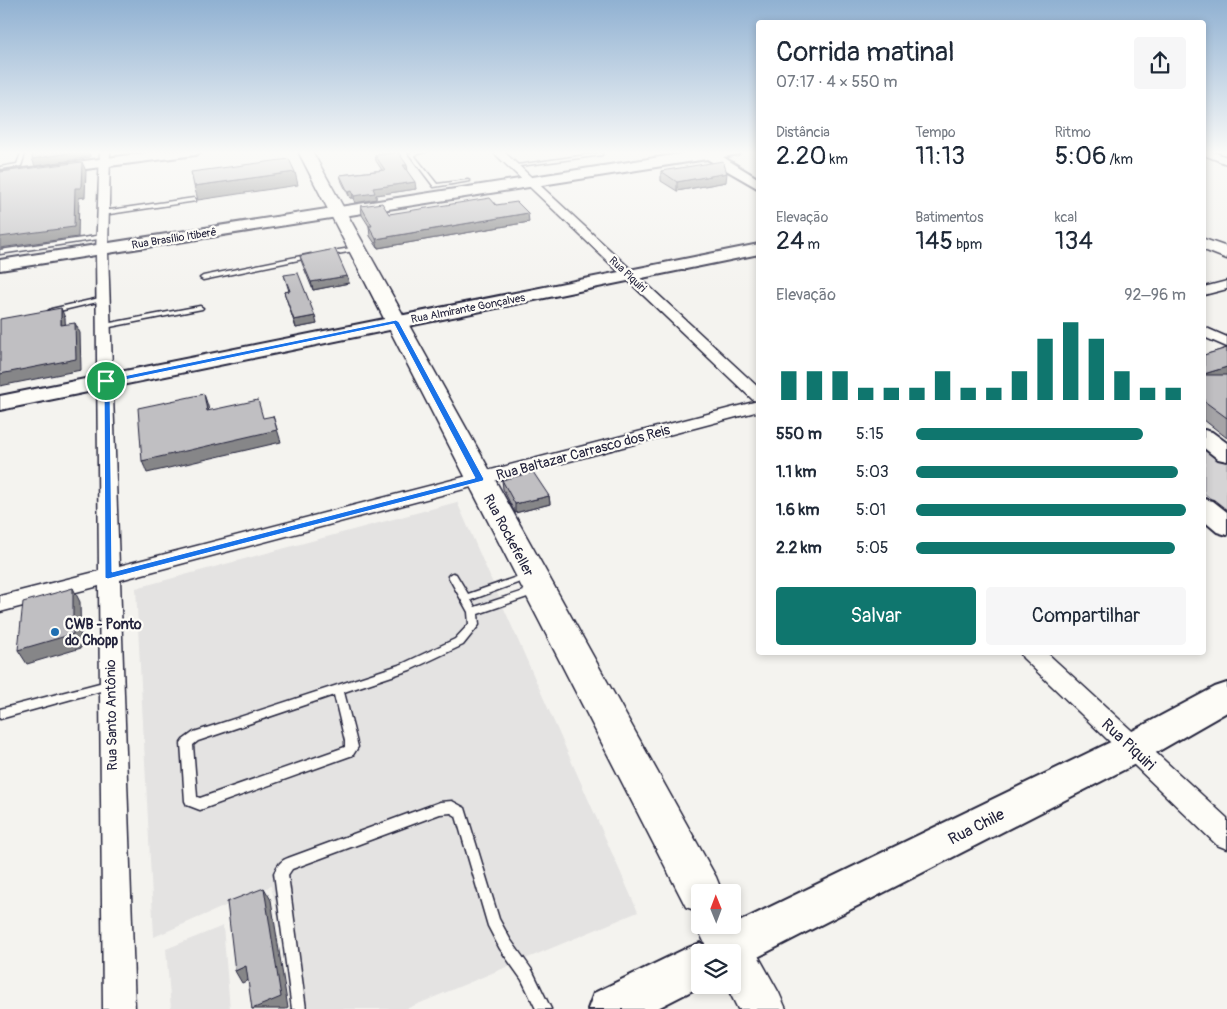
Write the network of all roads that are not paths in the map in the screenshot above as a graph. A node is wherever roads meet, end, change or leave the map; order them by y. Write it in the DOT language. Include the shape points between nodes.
graph roads {
  1 [pos="104,198"];
  2 [pos="330,198"];
  3 [pos="433,198"];
  4 [pos="546,198"];
  5 [pos="194,200"];
  6 [pos="103,213"];
  7 [pos="338,213"];
  8 [pos="102,243"];
  9 [pos="1206,245"];
  10 [pos="357,249"];
  11 [pos="756,249"];
  12 [pos="0,252"];
  13 [pos="1227,254"];
  14 [pos="0,265"];
  15 [pos="629,275"];
  16 [pos="203,278"];
  17 [pos="1227,284"];
  18 [pos="1206,290"];
  19 [pos="104,299"];
  20 [pos="200,308"];
  21 [pos="39,314"];
  22 [pos="396,322"];
  23 [pos="105,326"];
  24 [pos="1206,332"];
  25 [pos="1227,343"];
  26 [pos="106,381"];
  27 [pos="756,394"];
  28 [pos="0,403"];
  29 [pos="756,407"];
  30 [pos="1206,438"];
  31 [pos="1227,454"];
  32 [pos="480,479"];
  33 [pos="1206,509"];
  34 [pos="1227,526"];
  35 [pos="108,576"];
  36 [pos="453,576"];
  37 [pos="534,583"];
  38 [pos="467,598"];
  39 [pos="0,604"];
  40 [pos="473,612"];
  41 [pos="1034,655"];
  42 [pos="110,684"];
  43 [pos="338,690"];
  44 [pos="1227,696"];
  45 [pos="0,714"];
  46 [pos="1133,748"];
  47 [pos="1227,836"];
  48 [pos="697,884"];
  49 [pos="726,944"];
  50 [pos="691,963"];
  51 [pos="741,979"];
  52 [pos="119,1009"];
  53 [pos="299,1009"];
  54 [pos="544,1009"];
  55 [pos="610,1009"];
  56 [pos="763,1009"];
  1 -- 6 [label="street, Rua Santo Antônio"];
  2 -- 7 [label="main road, Rua Rockefeller"];
  3 -- 7 [label="main road, Rua Brasílio Itiberê"];
  4 -- 15 [label="street, Rua Piquiri"];
  5 -- 6 [label="lane"];
  6 -- 8 [label="street, Rua Santo Antônio"];
  7 -- 8 [label="main road, Rua Brasílio Itiberê"];
  7 -- 10 [label="main road, Rua Rockefeller"];
  8 -- 12 [label="lane"];
  8 -- 14 [label="main road, Rua Brasílio Itiberê"];
  8 -- 19 [label="street, Rua Santo Antônio"];
  9 -- 13 [label="main road"];
  10 -- 16 [label="lane"];
  10 -- 22 [label="main road, Rua Rockefeller"];
  11 -- 15 [label="main road, Rua Almirante Gonçalves"];
  15 -- 22 [label="main road, Rua Almirante Gonçalves"];
  15 -- 27 [label="street, Rua Piquiri"];
  17 -- 18 [label="street"];
  19 -- 21 [label="lane"];
  19 -- 23 [label="street, Rua Santo Antônio"];
  20 -- 23 [label="lane"];
  22 -- 26 [label="main road, Rua Almirante Gonçalves"];
  22 -- 32 [label="main road, Rua Rockefeller"];
  23 -- 26 [label="street, Rua Santo Antônio"];
  24 -- 25 [label="street"];
  26 -- 28 [label="main road, Rua Almirante Gonçalves"];
  26 -- 35 [label="street, Rua Santo Antônio"];
  29 -- 32 [label="street, Rua Baltazar Carrasco dos Reis"];
  30 -- 31 [label="main road"];
  32 -- 35 [label="street, Rua Baltazar Carrasco dos Reis"];
  32 -- 37 [label="main road, Rua Rockefeller"];
  33 -- 34 [label="main road"];
  35 -- 39 [label="street, Rua Baltazar Carrasco dos Reis"];
  35 -- 42 [label="street, Rua Santo Antônio"];
  36 -- 38 [label="lane"];
  37 -- 38 [label="lane"];
  37 -- 40 [label="lane"];
  37 -- 48 [label="main road, Rua Rockefeller"];
  38 -- 40 [label="lane"];
  40 -- 43 [label="lane" via="474,625 459,642 406,667"];
  41 -- 46 [label="street, Rua Piquiri"];
  42 -- 45 [label="lane"];
  42 -- 52 [label="street, Rua Santo Antônio"];
  43 -- 43 [label="lane" via="194,736 187,743 192,801 200,804 349,751 351,741"];
  44 -- 46 [label="main road, Rua Chile"];
  46 -- 47 [label="street, Rua Piquiri"];
  46 -- 49 [label="main road, Rua Chile"];
  50 -- 55 [label="main road, Rua Chile"];
  51 -- 56 [label="main road"];
  53 -- 54 [label="lane" via="281,873 288,864 452,806 461,812 493,921"];
}
